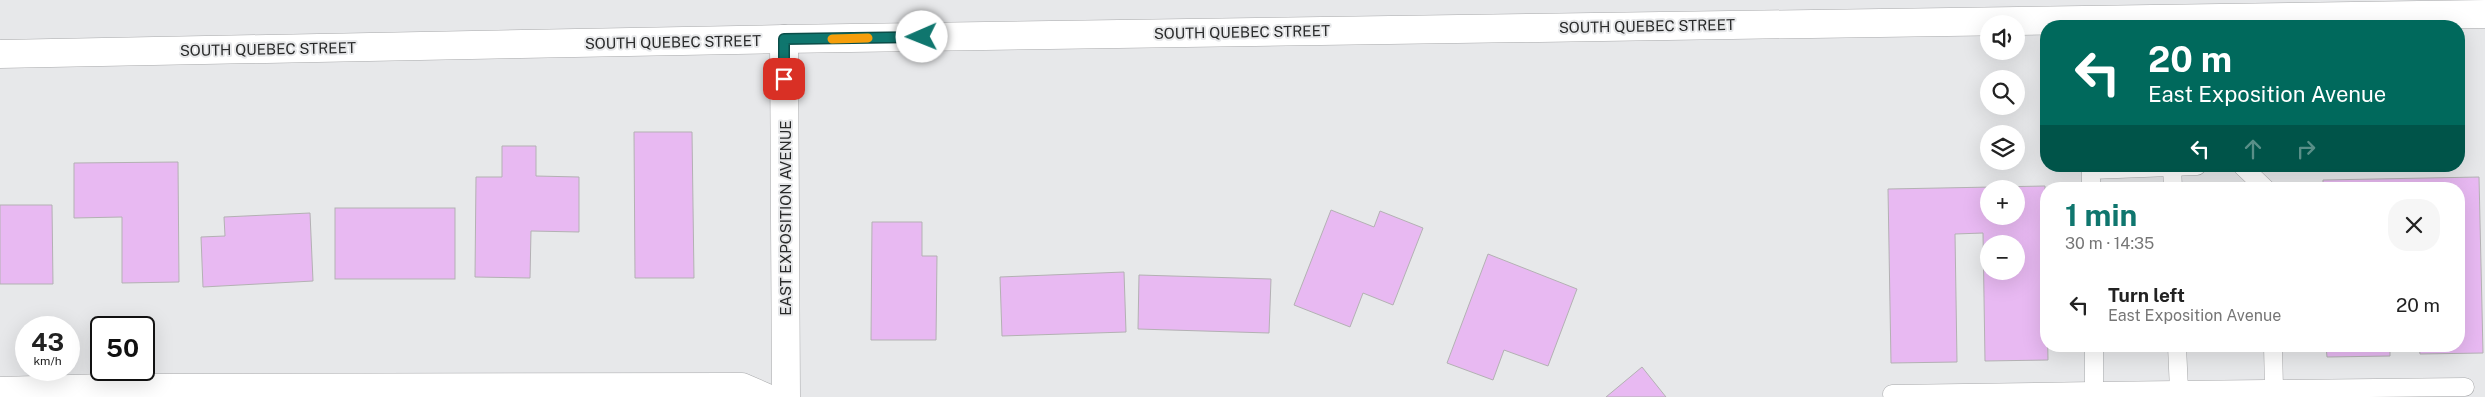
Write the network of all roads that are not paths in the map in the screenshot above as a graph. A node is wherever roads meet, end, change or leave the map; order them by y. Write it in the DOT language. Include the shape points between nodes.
graph roads {
  1 [pos="2485,14"];
  2 [pos="2247,20"];
  3 [pos="2040,24"];
  4 [pos="784,39"];
  5 [pos="0,54"];
  6 [pos="2248,172"];
  7 [pos="2259,182"];
  8 [pos="2094,352"];
  9 [pos="2178,352"];
  10 [pos="2273,352"];
  11 [pos="2465,387"];
  12 [pos="2179,390"];
  13 [pos="2274,390"];
  14 [pos="0,391"];
  15 [pos="2094,391"];
  16 [pos="1892,394"];
  17 [pos="765,397"];
  18 [pos="786,397"];
  1 -- 2 [label="main road, SOUTH QUEBEC STREET"];
  3 -- 4 [label="main road, SOUTH QUEBEC STREET"];
  4 -- 5 [label="main road, SOUTH QUEBEC STREET"];
  4 -- 18 [label="main road, EAST EXPOSITION AVENUE"];
  6 -- 7 [label="lane"];
  8 -- 15 [label="lane"];
  9 -- 12 [label="lane"];
  10 -- 13 [label="lane"];
  11 -- 13 [label="lane"];
  12 -- 13 [label="lane"];
  12 -- 15 [label="lane"];
  14 -- 17 [label="main road" via="742,386"];
  15 -- 16 [label="lane"];
}
